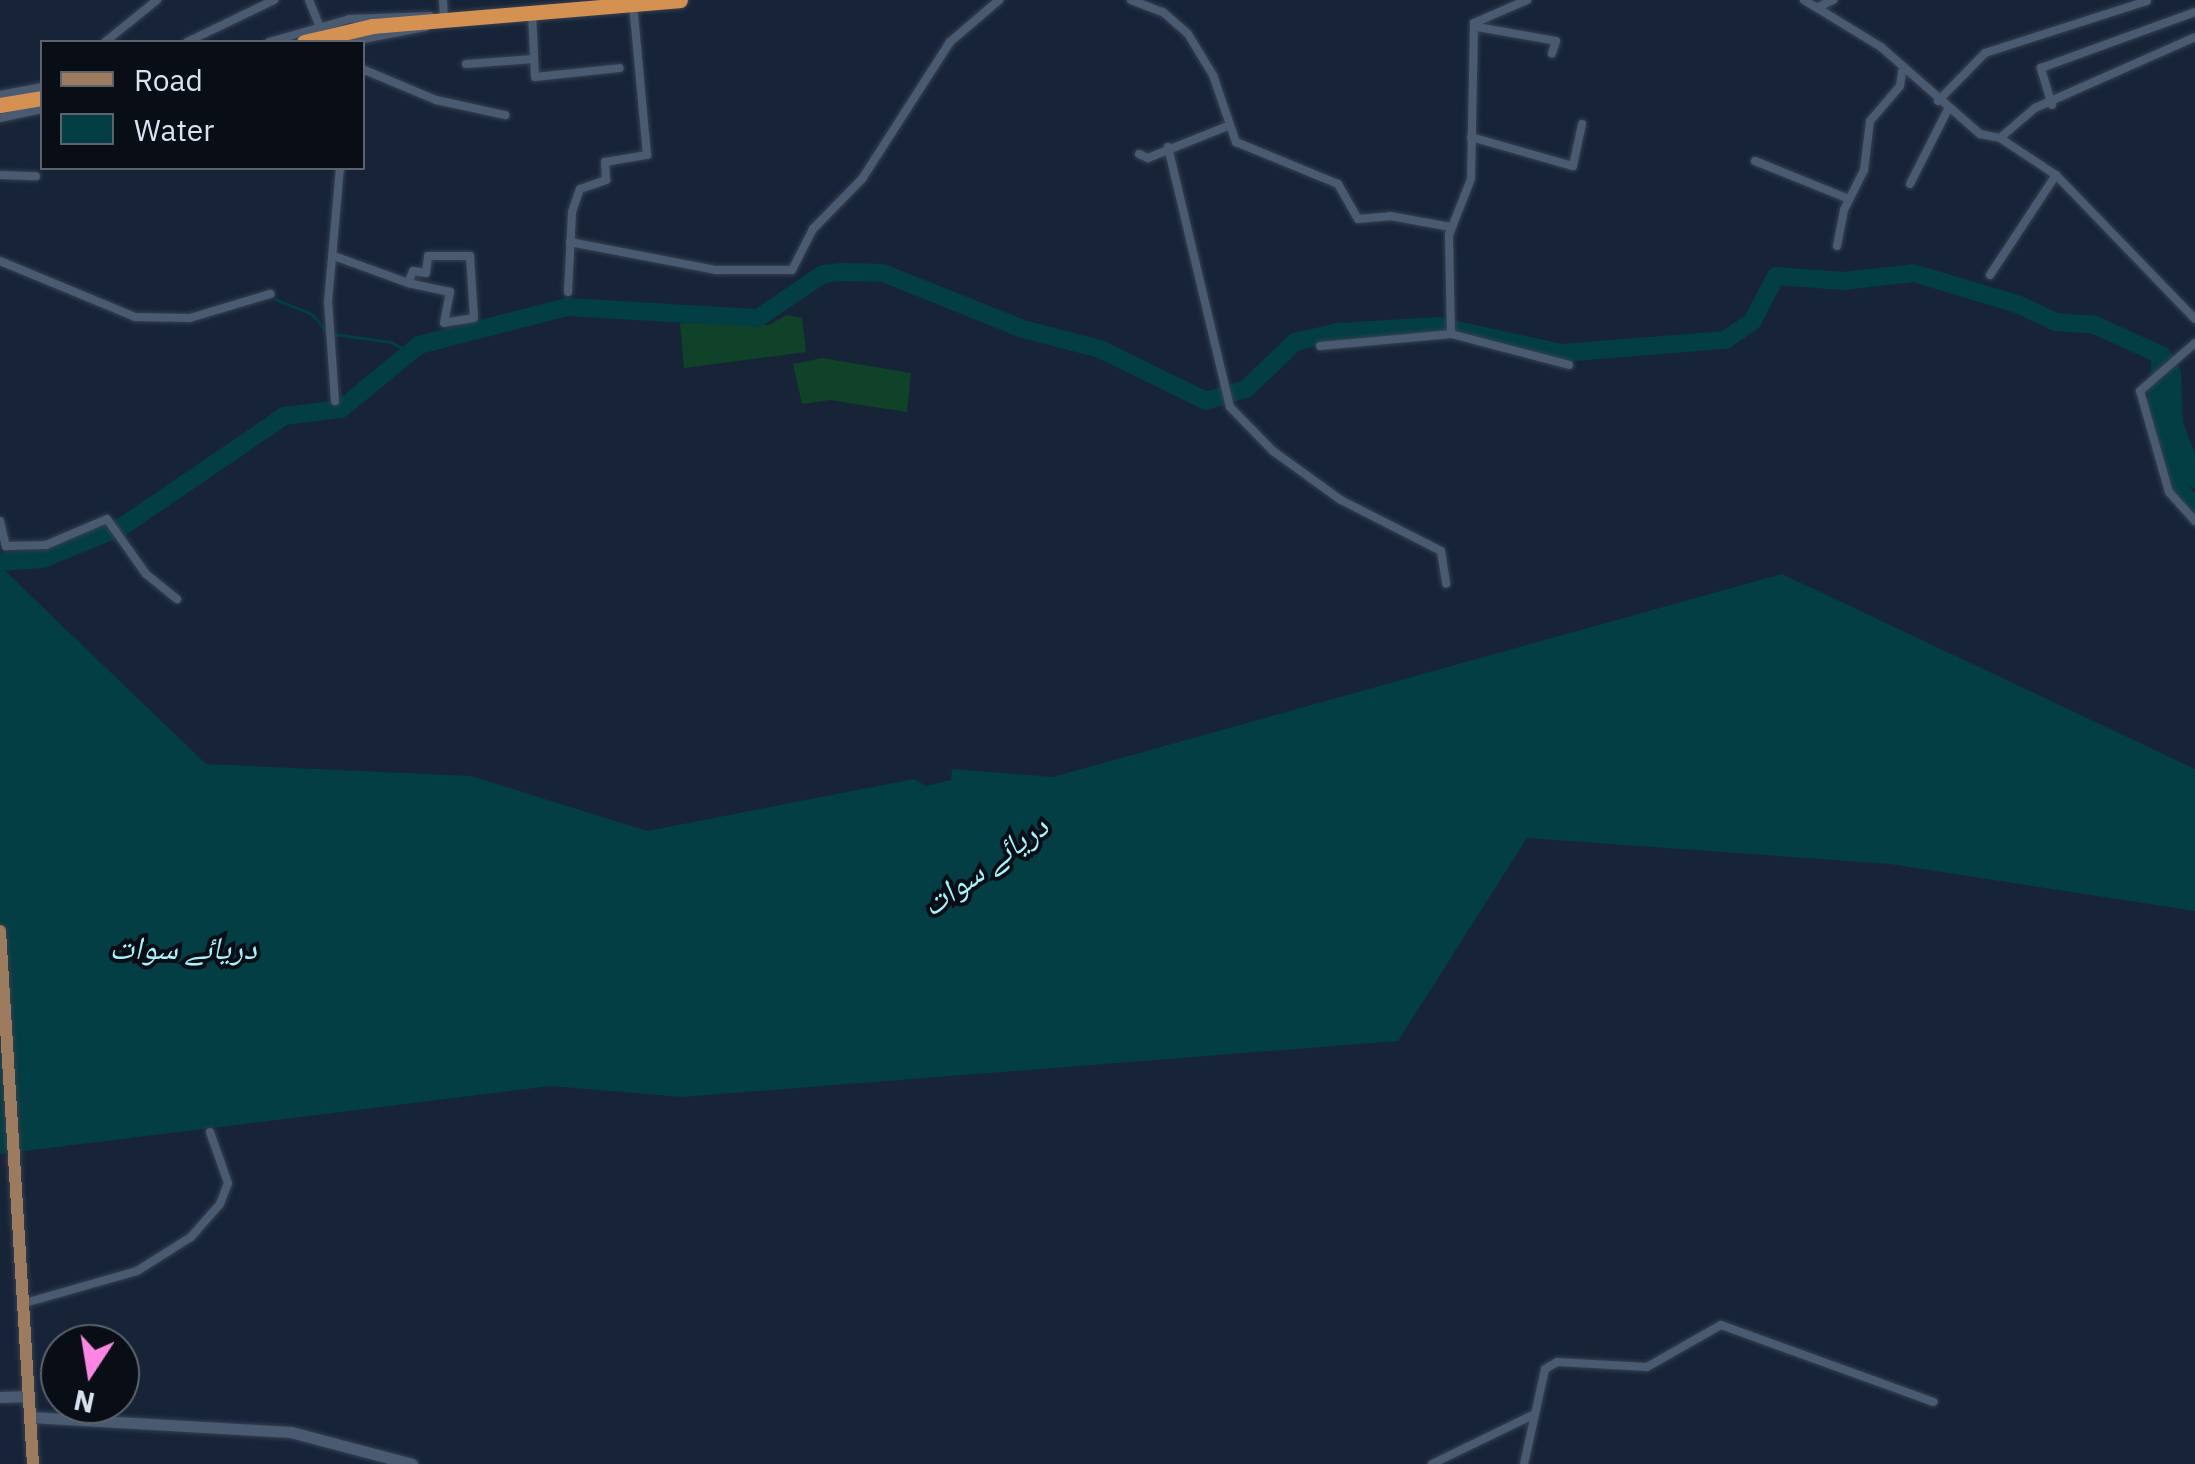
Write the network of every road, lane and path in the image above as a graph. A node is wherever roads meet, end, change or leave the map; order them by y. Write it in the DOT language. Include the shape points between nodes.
graph roads {
  1 [pos="157,0"];
  2 [pos="274,0"];
  3 [pos="308,0"];
  4 [pos="444,0"];
  5 [pos="680,0"];
  6 [pos="999,0"];
  7 [pos="1131,0"];
  8 [pos="1527,0"];
  9 [pos="1804,0"];
  10 [pos="1832,0"];
  11 [pos="2146,1"];
  12 [pos="627,4"];
  13 [pos="1818,7"];
  14 [pos="2195,12"];
  15 [pos="532,13"];
  16 [pos="444,20"];
  17 [pos="320,26"];
  18 [pos="1477,27"];
  19 [pos="2195,37"];
  20 [pos="108,40"];
  21 [pos="190,40"];
  22 [pos="275,40"];
  23 [pos="313,40"];
  24 [pos="356,40"];
  25 [pos="1552,53"];
  26 [pos="534,59"];
  27 [pos="466,64"];
  28 [pos="620,68"];
  29 [pos="365,70"];
  30 [pos="1902,72"];
  31 [pos="40,87"];
  32 [pos="0,95"];
  33 [pos="40,98"];
  34 [pos="1938,101"];
  35 [pos="0,105"];
  36 [pos="2052,105"];
  37 [pos="1948,108"];
  38 [pos="40,109"];
  39 [pos="505,114"];
  40 [pos="0,118"];
  41 [pos="1582,124"];
  42 [pos="1230,125"];
  43 [pos="1471,137"];
  44 [pos="2000,138"];
  45 [pos="1168,147"];
  46 [pos="1139,154"];
  47 [pos="1755,161"];
  48 [pos="340,170"];
  49 [pos="2056,174"];
  50 [pos="0,175"];
  51 [pos="36,176"];
  52 [pos="1910,184"];
  53 [pos="1849,199"];
  54 [pos="1451,228"];
  55 [pos="570,242"];
  56 [pos="1836,246"];
  57 [pos="334,256"];
  58 [pos="0,260"];
  59 [pos="1990,275"];
  60 [pos="408,282"];
  61 [pos="568,292"];
  62 [pos="270,294"];
  63 [pos="2195,319"];
  64 [pos="1451,334"];
  65 [pos="2195,344"];
  66 [pos="1320,346"];
  67 [pos="1569,365"];
  68 [pos="335,401"];
  69 [pos="0,521"];
  70 [pos="2195,521"];
  71 [pos="1446,584"];
  72 [pos="177,599"];
  73 [pos="0,931"];
  74 [pos="210,1132"];
  75 [pos="25,1302"];
  76 [pos="29,1396"];
  77 [pos="0,1397"];
  78 [pos="1934,1402"];
  79 [pos="1531,1416"];
  80 [pos="30,1417"];
  81 [pos="33,1464"];
  82 [pos="412,1464"];
  83 [pos="1432,1464"];
  84 [pos="1524,1464"];
  1 -- 20 [label="street"];
  2 -- 21 [label="street"];
  3 -- 17 [label="street"];
  4 -- 16 [label="street"];
  5 -- 12 [label="highway"];
  6 -- 55 [label="street" via="950,42 862,179 814,229 792,270 716,270"];
  7 -- 42 [label="street" via="1163,12 1188,34 1213,75"];
  8 -- 43 [label="street" via="1474,23"];
  9 -- 13 [label="street"];
  10 -- 13 [label="street"];
  11 -- 34 [label="street" via="1985,53"];
  12 -- 15 [label="highway"];
  12 -- 55 [label="street" via="647,155 605,162 606,180 580,189"];
  13 -- 30 [label="street" via="1880,48"];
  14 -- 36 [label="street" via="2041,68"];
  15 -- 16 [label="highway"];
  15 -- 26 [label="street"];
  16 -- 17 [label="street" via="418,13"];
  16 -- 23 [label="highway"];
  16 -- 24 [label="street"];
  17 -- 22 [label="street"];
  18 -- 25 [label="street" via="1556,42"];
  19 -- 36 [label="street"];
  26 -- 27 [label="street"];
  26 -- 28 [label="street" via="535,77"];
  29 -- 39 [label="street" via="436,100"];
  30 -- 34 [label="street"];
  30 -- 53 [label="street" via="1900,86 1870,121 1864,170"];
  31 -- 32 [label="street"];
  33 -- 35 [label="highway"];
  34 -- 37 [label="street"];
  36 -- 44 [label="street" via="2030,111"];
  37 -- 44 [label="street" via="1980,134"];
  37 -- 52 [label="street"];
  38 -- 40 [label="street"];
  41 -- 43 [label="street" via="1572,166"];
  42 -- 45 [label="street"];
  42 -- 54 [label="street" via="1236,142 1338,184 1358,219 1390,216"];
  43 -- 54 [label="street" via="1470,179"];
  44 -- 49 [label="street"];
  45 -- 46 [label="street" via="1148,158"];
  45 -- 71 [label="street" via="1230,407 1273,451 1341,500 1442,551"];
  47 -- 53 [label="street"];
  48 -- 57 [label="street"];
  49 -- 59 [label="street"];
  49 -- 63 [label="street"];
  50 -- 51 [label="street"];
  53 -- 56 [label="street"];
  54 -- 64 [label="street"];
  55 -- 61 [label="street"];
  57 -- 60 [label="street"];
  57 -- 68 [label="street" via="328,302"];
  58 -- 62 [label="street" via="134,317 190,318"];
  60 -- 60 [label="street" via="414,271 426,273 428,256 470,256 474,318 444,323 450,292"];
  64 -- 66 [label="street"];
  64 -- 67 [label="street"];
  65 -- 70 [label="street" via="2140,390 2169,492"];
  69 -- 72 [label="street" via="6,546 46,545 107,519"];
  73 -- 75 [label="main road"];
  74 -- 75 [label="street" via="228,1183 220,1204 191,1237 137,1270"];
  75 -- 76 [label="main road"];
  76 -- 77 [label="main road"];
  76 -- 80 [label="main road"];
  78 -- 79 [label="street" via="1721,1325 1647,1367 1557,1362 1545,1369"];
  79 -- 83 [label="street"];
  79 -- 84 [label="street"];
  80 -- 81 [label="main road"];
  80 -- 82 [label="main road" via="259,1428"];
}
